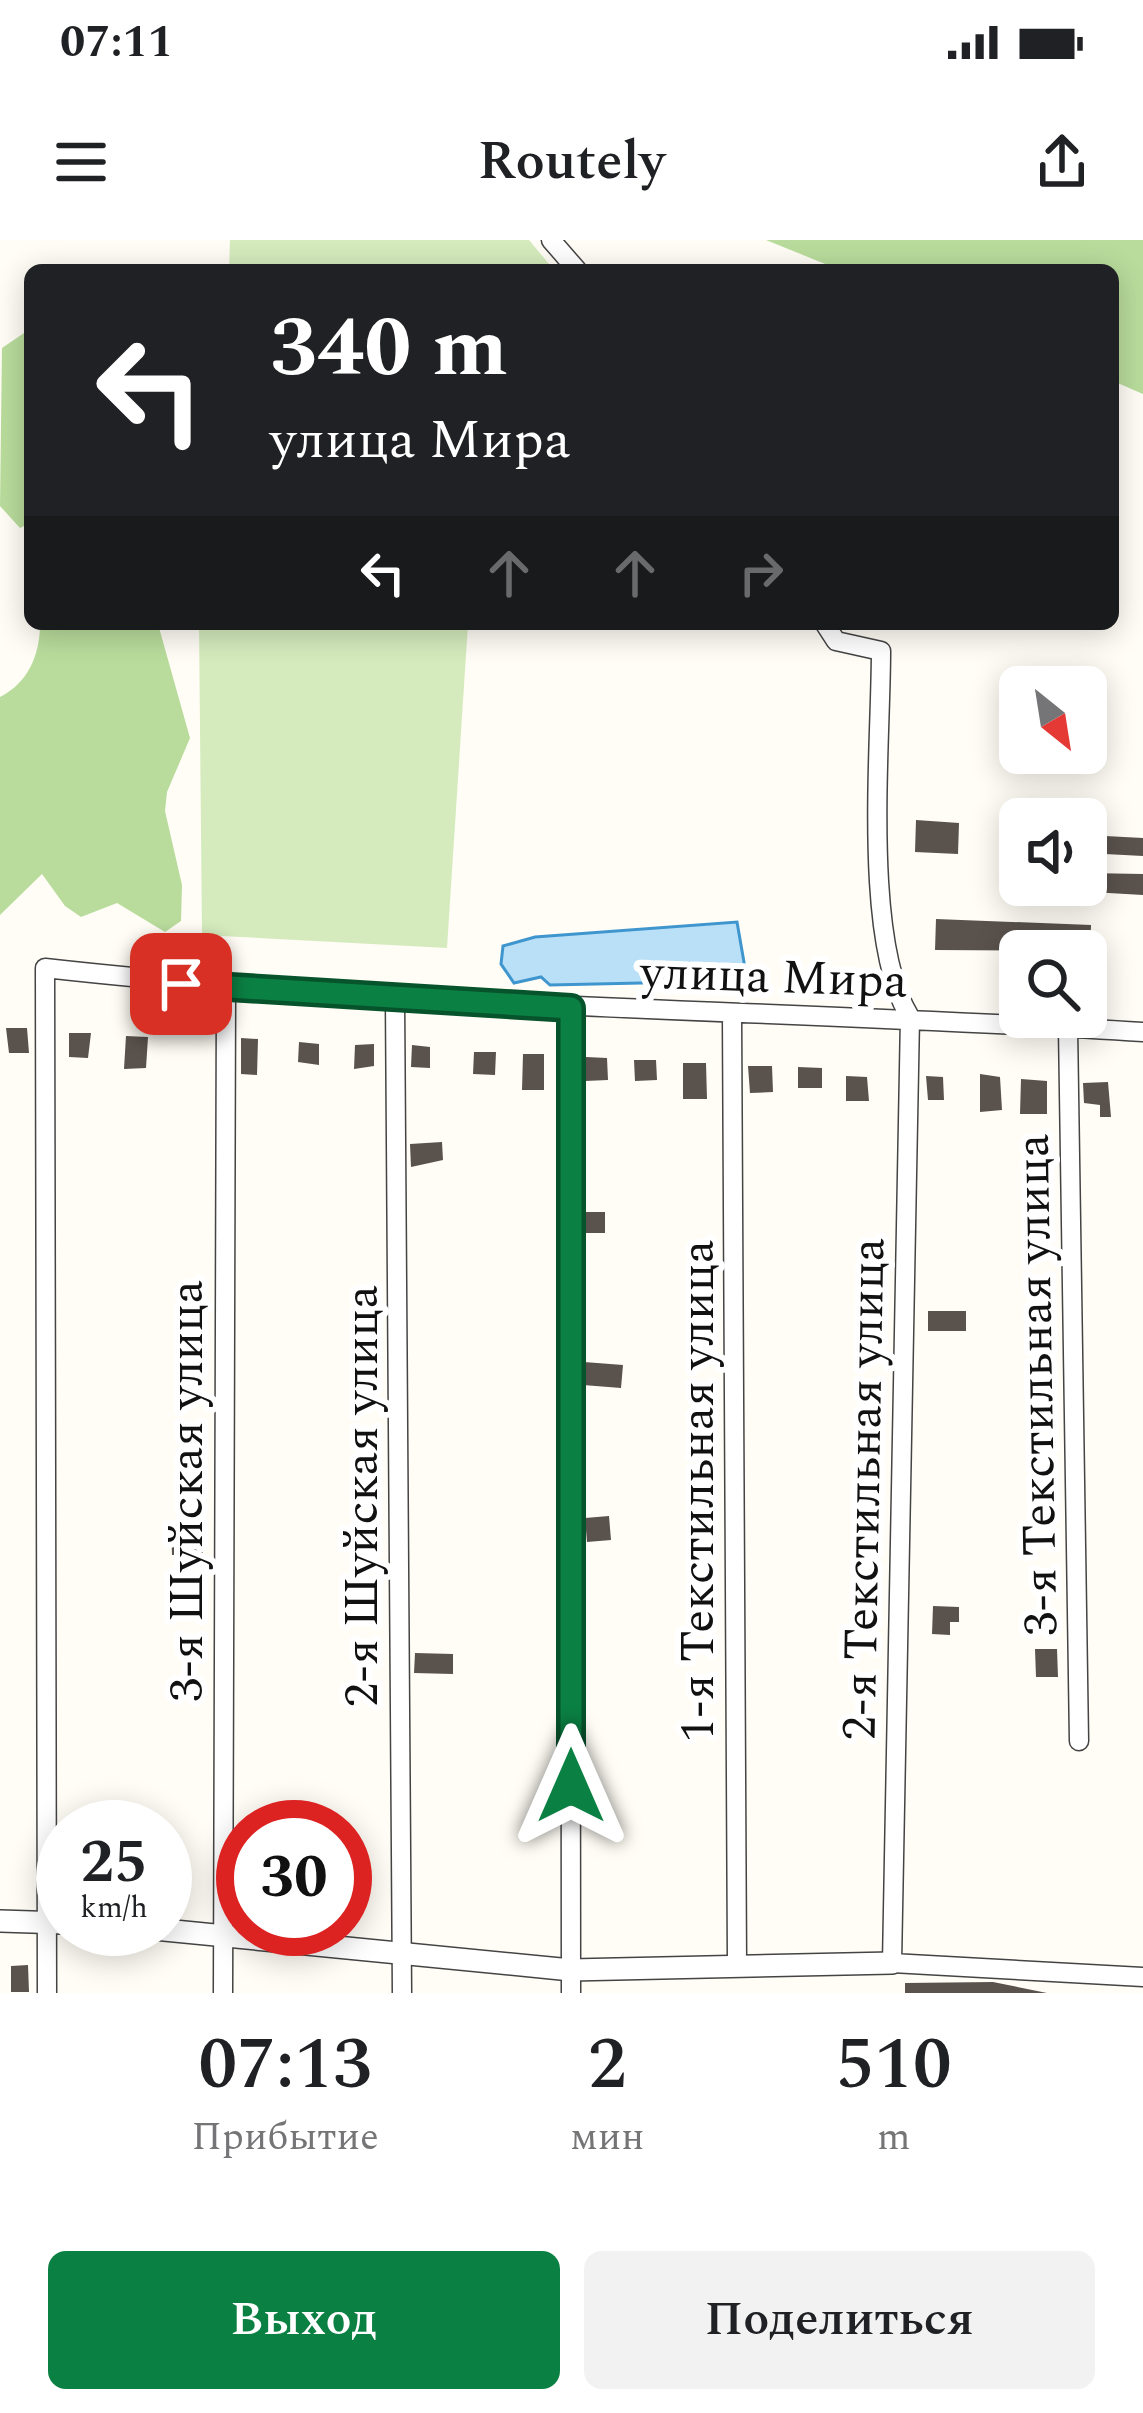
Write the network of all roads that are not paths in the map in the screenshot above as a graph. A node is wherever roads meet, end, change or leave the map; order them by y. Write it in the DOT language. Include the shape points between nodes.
graph roads {
  1 [pos="551,240"];
  2 [pos="572,264"];
  3 [pos="829,630"];
  4 [pos="226,989"];
  5 [pos="395,999"];
  6 [pos="571,1008"];
  7 [pos="732,1016"];
  8 [pos="910,1017"];
  9 [pos="999,1023"];
  10 [pos="1107,1030"];
  11 [pos="1143,1032"];
  12 [pos="1069,1038"];
  13 [pos="1078,1741"];
  14 [pos="54,1800"];
  15 [pos="223,1800"];
  16 [pos="0,1921"];
  17 [pos="36,1922"];
  18 [pos="372,1949"];
  19 [pos="402,1952"];
  20 [pos="51,1956"];
  21 [pos="222,1956"];
  22 [pos="892,1963"];
  23 [pos="737,1964"];
  24 [pos="1143,1978"];
  25 [pos="571,1981"];
  26 [pos="47,1993"];
  27 [pos="223,1993"];
  28 [pos="402,1993"];
  1 -- 2 [label="street"];
  3 -- 8 [label="street" via="836,641 881,651 882,884 890,980"];
  4 -- 5 [label="street, улица Мира"];
  4 -- 14 [label="street, улица Мира" via="45,968"];
  4 -- 15 [label="street, 3-я Шуйская улица"];
  5 -- 6 [label="street, улица Мира"];
  5 -- 19 [label="street, 2-я Шуйская улица"];
  6 -- 7 [label="street, улица Мира"];
  6 -- 25 [label="street"];
  7 -- 8 [label="street, улица Мира"];
  7 -- 23 [label="street, 1-я Текстильная улица"];
  8 -- 9 [label="street, улица Мира"];
  8 -- 22 [label="street, 2-я Текстильная улица"];
  10 -- 11 [label="street, улица Мира"];
  12 -- 13 [label="street, 3-я Текстильная улица"];
  16 -- 17 [label="street"];
  18 -- 19 [label="street"];
  19 -- 25 [label="street"];
  19 -- 28 [label="street, 2-я Шуйская улица"];
  20 -- 26 [label="street"];
  21 -- 27 [label="street, 3-я Шуйская улица"];
  22 -- 23 [label="street"];
  22 -- 24 [label="street"];
  23 -- 25 [label="street"];
}
